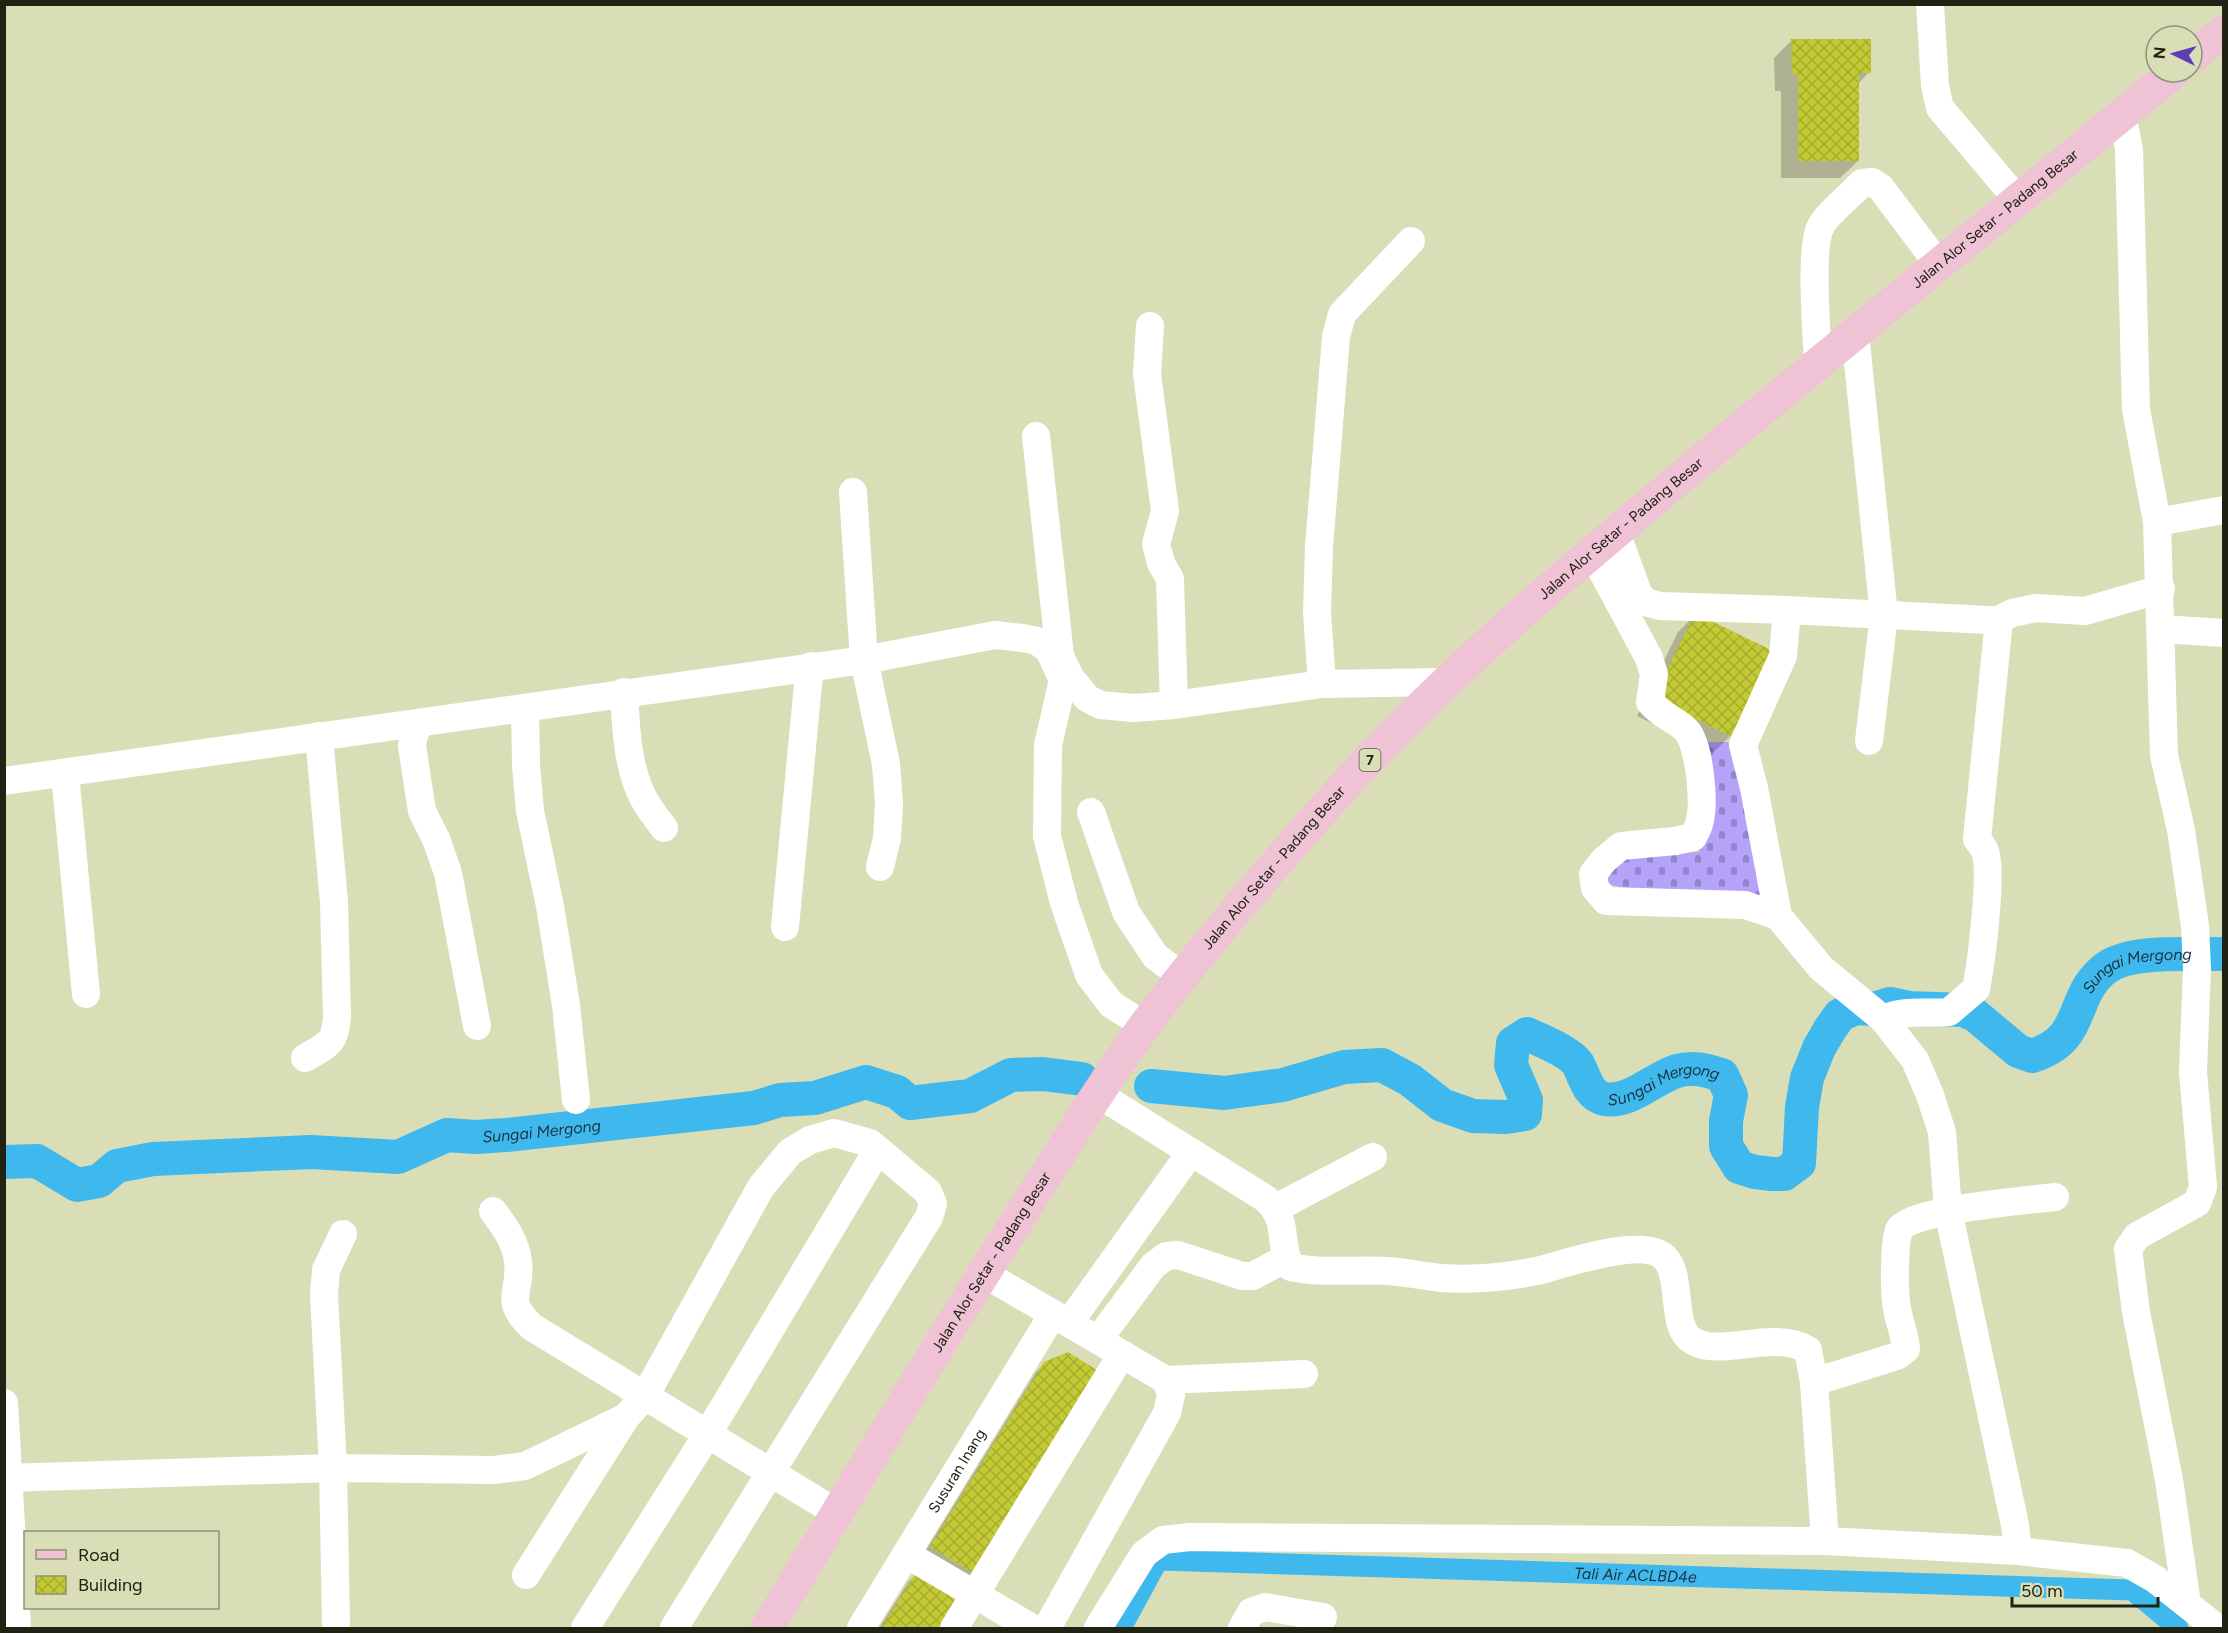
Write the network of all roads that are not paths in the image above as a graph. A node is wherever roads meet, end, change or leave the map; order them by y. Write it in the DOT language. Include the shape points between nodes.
graph roads {
  1 [pos="1930,4"];
  2 [pos="2223,31"];
  3 [pos="2204,47"];
  4 [pos="2159,84"];
  5 [pos="2122,115"];
  6 [pos="2017,199"];
  7 [pos="1411,241"];
  8 [pos="1938,264"];
  9 [pos="1150,326"];
  10 [pos="1855,333"];
  11 [pos="1818,363"];
  12 [pos="1036,436"];
  13 [pos="853,492"];
  14 [pos="2223,510"];
  15 [pos="2157,522"];
  16 [pos="1604,542"];
  17 [pos="2161,589"];
  18 [pos="1788,610"];
  19 [pos="1884,615"];
  20 [pos="1999,620"];
  21 [pos="2161,629"];
  22 [pos="2223,633"];
  23 [pos="864,660"];
  24 [pos="811,666"];
  25 [pos="1063,680"];
  26 [pos="1444,682"];
  27 [pos="1322,684"];
  28 [pos="624,692"];
  29 [pos="1087,698"];
  30 [pos="1174,705"];
  31 [pos="525,708"];
  32 [pos="419,723"];
  33 [pos="319,736"];
  34 [pos="1869,741"];
  35 [pos="65,774"];
  36 [pos="4,781"];
  37 [pos="1091,812"];
  38 [pos="664,828"];
  39 [pos="880,867"];
  40 [pos="1778,916"];
  41 [pos="785,927"];
  42 [pos="1183,977"];
  43 [pos="86,994"];
  44 [pos="1874,1011"];
  45 [pos="477,1026"];
  46 [pos="1145,1026"];
  47 [pos="305,1058"];
  48 [pos="1098,1094"];
  49 [pos="576,1100"];
  50 [pos="877,1151"];
  51 [pos="1191,1152"];
  52 [pos="1373,1157"];
  53 [pos="2055,1197"];
  54 [pos="1276,1208"];
  55 [pos="1948,1210"];
  56 [pos="493,1211"];
  57 [pos="343,1234"];
  58 [pos="1286,1258"];
  59 [pos="983,1273"];
  60 [pos="1061,1318"];
  61 [pos="1110,1347"];
  62 [pos="1304,1374"];
  63 [pos="1166,1380"];
  64 [pos="1814,1382"];
  65 [pos="645,1396"];
  66 [pos="4,1403"];
  67 [pos="626,1417"];
  68 [pos="707,1435"];
  69 [pos="333,1468"];
  70 [pos="769,1473"];
  71 [pos="7,1478"];
  72 [pos="837,1514"];
  73 [pos="1825,1540"];
  74 [pos="2018,1551"];
  75 [pos="906,1554"];
  76 [pos="526,1575"];
  77 [pos="975,1594"];
  78 [pos="2187,1604"];
  79 [pos="1328,1616"];
  80 [pos="336,1623"];
  81 [pos="17,1629"];
  82 [pos="585,1629"];
  83 [pos="674,1629"];
  84 [pos="767,1629"];
  85 [pos="861,1629"];
  86 [pos="954,1629"];
  87 [pos="1032,1629"];
  88 [pos="1047,1629"];
  89 [pos="1098,1629"];
  90 [pos="1242,1629"];
  91 [pos="2217,1629"];
  1 -- 6 [label="street" via="1940,108"];
  2 -- 3 [label="main road"];
  4 -- 5 [label="main road, Jalan Alor Setar - Padang Besar / 7"];
  5 -- 6 [label="main road, Jalan Alor Setar - Padang Besar / 7"];
  5 -- 15 [label="street" via="2129,149 2136,409"];
  6 -- 8 [label="main road, Jalan Alor Setar - Padang Besar / 7"];
  7 -- 27 [label="street" via="1342,314 1336,337 1318,558"];
  8 -- 10 [label="main road, Jalan Alor Setar - Padang Besar / 7"];
  8 -- 11 [label="street" via="1881,188 1872,182 1862,183 1821,226 1816,240"];
  9 -- 30 [label="street" via="1147,374 1165,510 1156,544 1170,579"];
  10 -- 11 [label="main road, Jalan Alor Setar - Padang Besar / 7"];
  10 -- 19 [label="street"];
  11 -- 16 [label="main road, Jalan Alor Setar - Padang Besar / 7"];
  12 -- 29 [label="street" via="1060,656"];
  13 -- 23 [label="street"];
  14 -- 15 [label="street"];
  15 -- 17 [label="street"];
  16 -- 18 [label="street" via="1645,602 1660,606"];
  16 -- 26 [label="main road, Jalan Alor Setar - Padang Besar / 7"];
  16 -- 40 [label="street" via="1654,674 1650,702 1687,731 1702,795 1700,823 1693,837 1621,846 1593,874 1595,888 1606,901 1745,905"];
  17 -- 20 [label="street" via="2085,611 2036,608"];
  17 -- 21 [label="street"];
  18 -- 19 [label="street"];
  18 -- 40 [label="street" via="1783,656 1743,745"];
  19 -- 20 [label="street"];
  19 -- 34 [label="street"];
  20 -- 44 [label="street" via="1977,839 1988,867 1976,989 1957,1005 1894,1014"];
  21 -- 22 [label="street"];
  21 -- 78 [label="street" via="2164,755 2181,830 2195,926 2193,1072 2203,1188 2197,1203 2137,1236 2128,1249"];
  23 -- 24 [label="street"];
  23 -- 25 [label="street" via="995,635 1038,641 1049,650"];
  23 -- 39 [label="street" via="886,764 887,838"];
  24 -- 28 [label="street"];
  24 -- 41 [label="street"];
  25 -- 29 [label="street"];
  25 -- 46 [label="street" via="1047,745 1047,836 1064,903 1089,975 1111,1004"];
  26 -- 27 [label="street"];
  26 -- 42 [label="main road, Jalan Alor Setar - Padang Besar / 7" via="1332,800"];
  27 -- 30 [label="street"];
  28 -- 31 [label="street"];
  28 -- 38 [label="street" via="632,764 644,800"];
  29 -- 30 [label="street" via="1100,705 1134,708"];
  31 -- 32 [label="street"];
  31 -- 49 [label="street" via="530,811 563,983"];
  32 -- 33 [label="street"];
  32 -- 45 [label="street" via="412,746 422,811 448,873"];
  33 -- 35 [label="street"];
  33 -- 47 [label="street" via="333,902 337,1016 336,1035"];
  35 -- 36 [label="street"];
  35 -- 43 [label="street"];
  37 -- 42 [label="street" via="1126,912 1155,956"];
  40 -- 44 [label="street" via="1821,968"];
  42 -- 46 [label="main road, Jalan Alor Setar - Padang Besar / 7"];
  44 -- 55 [label="street" via="1915,1060 1930,1095 1942,1132"];
  46 -- 48 [label="main road, Jalan Alor Setar - Padang Besar / 7"];
  48 -- 51 [label="street"];
  48 -- 59 [label="main road, Jalan Alor Setar - Padang Besar / 7"];
  50 -- 65 [label="street" via="870,1143 834,1133 810,1140 790,1152 761,1186"];
  50 -- 68 [label="street"];
  50 -- 70 [label="street" via="928,1192 933,1204 929,1217"];
  51 -- 54 [label="street"];
  51 -- 60 [label="street, Susuran Inang"];
  52 -- 54 [label="street"];
  53 -- 55 [label="street"];
  54 -- 58 [label="street" via="1283,1225"];
  55 -- 64 [label="street" via="1907,1222 1900,1228 1897,1308 1906,1349 1897,1356"];
  55 -- 74 [label="street"];
  56 -- 65 [label="street" via="515,1247 519,1264 514,1300 521,1317 531,1327"];
  57 -- 69 [label="street" via="326,1270 324,1294"];
  58 -- 61 [label="street" via="1253,1276 1242,1276 1178,1255 1166,1256 1153,1266"];
  58 -- 64 [label="street" via="1292,1267 1305,1270 1495,1277 1616,1251 1646,1249 1664,1257 1672,1273 1683,1331 1691,1341 1707,1346 1797,1344 1808,1350"];
  59 -- 60 [label="street"];
  59 -- 72 [label="main road, Jalan Alor Setar - Padang Besar / 7"];
  60 -- 61 [label="street"];
  60 -- 75 [label="street, Susuran Inang"];
  61 -- 63 [label="street"];
  61 -- 77 [label="street"];
  62 -- 63 [label="street"];
  63 -- 88 [label="street" via="1171,1395 1167,1413"];
  64 -- 73 [label="street"];
  65 -- 67 [label="street"];
  65 -- 68 [label="street"];
  66 -- 71 [label="street"];
  67 -- 69 [label="street" via="525,1466 494,1470"];
  67 -- 76 [label="street"];
  68 -- 70 [label="street"];
  68 -- 82 [label="street"];
  69 -- 71 [label="street"];
  69 -- 80 [label="street"];
  70 -- 72 [label="street"];
  70 -- 83 [label="street"];
  71 -- 81 [label="street"];
  72 -- 84 [label="main road, Jalan Alor Setar - Padang Besar / 7"];
  73 -- 74 [label="street"];
  73 -- 89 [label="street" via="1163,1540 1144,1554"];
  74 -- 78 [label="street" via="2127,1563"];
  75 -- 77 [label="street"];
  75 -- 85 [label="street, Susuran Inang"];
  77 -- 86 [label="street"];
  77 -- 87 [label="street"];
  78 -- 91 [label="street"];
  79 -- 90 [label="street" via="1265,1607 1251,1612"];
}
